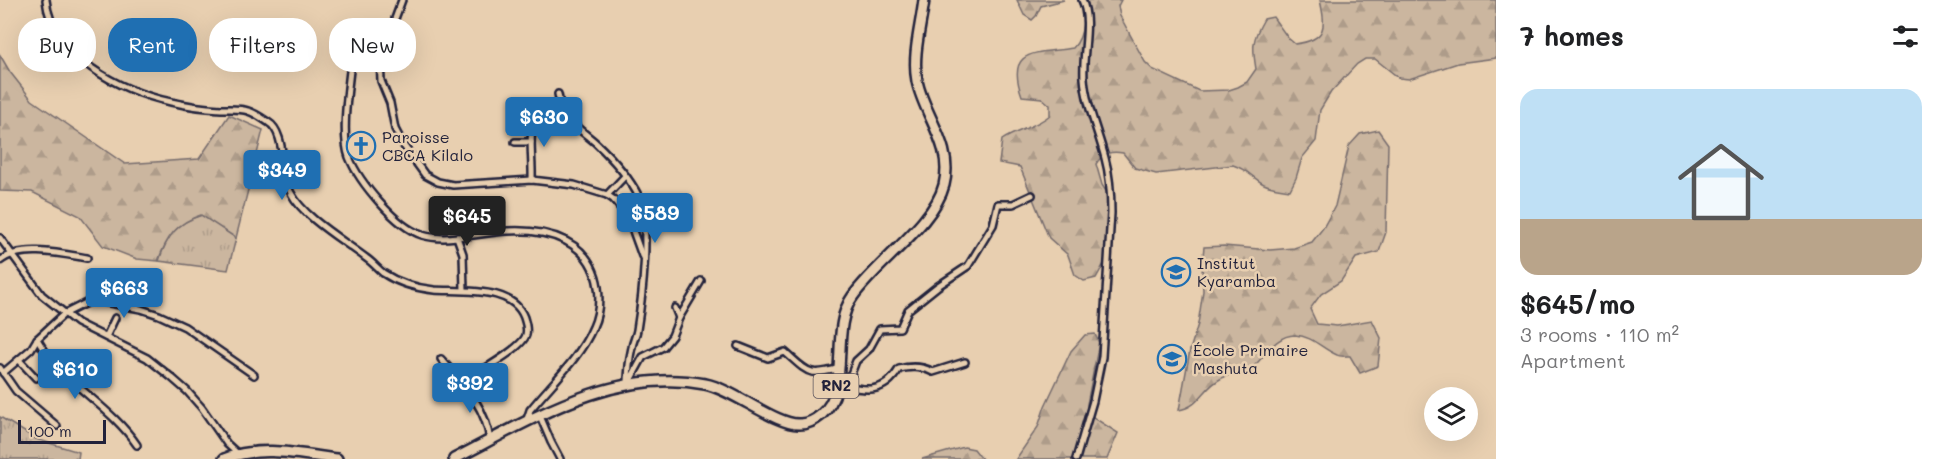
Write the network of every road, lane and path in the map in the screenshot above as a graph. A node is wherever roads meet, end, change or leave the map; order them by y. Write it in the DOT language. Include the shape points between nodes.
graph roads {
  1 [pos="46,0"];
  2 [pos="402,0"];
  3 [pos="924,0"];
  4 [pos="1082,0"];
  5 [pos="350,72"];
  6 [pos="558,94"];
  7 [pos="568,120"];
  8 [pos="515,142"];
  9 [pos="531,142"];
  10 [pos="625,176"];
  11 [pos="532,180"];
  12 [pos="607,195"];
  13 [pos="1032,195"];
  14 [pos="457,237"];
  15 [pos="0,238"];
  16 [pos="10,254"];
  17 [pos="87,258"];
  18 [pos="643,259"];
  19 [pos="0,261"];
  20 [pos="701,281"];
  21 [pos="464,290"];
  22 [pos="675,308"];
  23 [pos="64,314"];
  24 [pos="115,318"];
  25 [pos="679,318"];
  26 [pos="106,337"];
  27 [pos="37,339"];
  28 [pos="738,346"];
  29 [pos="441,359"];
  30 [pos="19,360"];
  31 [pos="965,362"];
  32 [pos="840,368"];
  33 [pos="2,370"];
  34 [pos="254,375"];
  35 [pos="36,378"];
  36 [pos="461,383"];
  37 [pos="628,384"];
  38 [pos="837,384"];
  39 [pos="540,416"];
  40 [pos="526,423"];
  41 [pos="57,426"];
  42 [pos="490,441"];
  43 [pos="136,445"];
  44 [pos="238,454"];
  45 [pos="224,459"];
  46 [pos="337,459"];
  47 [pos="454,459"];
  48 [pos="560,459"];
  49 [pos="1076,459"];
  1 -- 21 [label="street" via="50,19 73,54 102,75 170,102 247,110 271,123 278,134 284,176 293,197 320,224 383,273 415,287"];
  2 -- 11 [label="street" via="381,59 381,81 395,129 414,163 424,175 453,185"];
  3 -- 32 [label="highway, RN2" via="917,80 940,138 946,164 944,184 937,204 924,220 873,270 851,298 841,322"];
  4 -- 49 [label="street" via="1087,22 1084,78 1106,159 1111,204 1102,357"];
  5 -- 14 [label="street" via="346,139 350,158 383,207 401,224 424,236"];
  6 -- 7 [label="street"];
  7 -- 9 [label="street" via="561,123 537,112"];
  7 -- 10 [label="street"];
  8 -- 9 [label="street"];
  9 -- 11 [label="street"];
  10 -- 12 [label="street"];
  10 -- 18 [label="street" via="644,214"];
  11 -- 12 [label="street" via="574,185"];
  12 -- 18 [label="street" via="624,212"];
  13 -- 38 [label="street" via="1013,204 998,204 993,225 968,266 908,310 900,328 880,329 851,374"];
  14 -- 21 [label="street" via="463,254"];
  14 -- 40 [label="street" via="509,231 548,234 581,251 594,270 600,301 592,329 579,351 530,410"];
  15 -- 16 [label="street"];
  16 -- 17 [label="street" via="39,252"];
  16 -- 19 [label="street"];
  16 -- 23 [label="street" via="42,295"];
  18 -- 37 [label="street"];
  20 -- 25 [label="street"];
  21 -- 36 [label="street" via="503,296 515,303 526,323 526,335 506,355"];
  22 -- 25 [label="street"];
  23 -- 26 [label="street"];
  23 -- 27 [label="street"];
  23 -- 34 [label="street" via="99,301 141,309 184,327"];
  24 -- 26 [label="street"];
  25 -- 37 [label="street" via="672,336 663,347 643,357"];
  26 -- 44 [label="street" via="147,358 187,391"];
  27 -- 30 [label="street"];
  27 -- 43 [label="street" via="60,371 110,412"];
  28 -- 32 [label="street" via="768,358 785,352 814,374"];
  29 -- 36 [label="street"];
  30 -- 33 [label="street"];
  30 -- 35 [label="street"];
  31 -- 38 [label="street" via="933,372 909,366 899,369 892,381 875,389"];
  32 -- 38 [label="highway, RN2"];
  33 -- 41 [label="street" via="16,391"];
  36 -- 42 [label="street" via="488,423"];
  37 -- 38 [label="highway, RN2" via="653,380 708,385 799,424 821,415"];
  37 -- 39 [label="highway, RN2" via="600,390"];
  39 -- 40 [label="highway, RN2"];
  39 -- 48 [label="street"];
  40 -- 42 [label="highway, RN2"];
  42 -- 47 [label="highway, RN2"];
  44 -- 45 [label="highway"];
  44 -- 46 [label="highway" via="275,450"];
}
